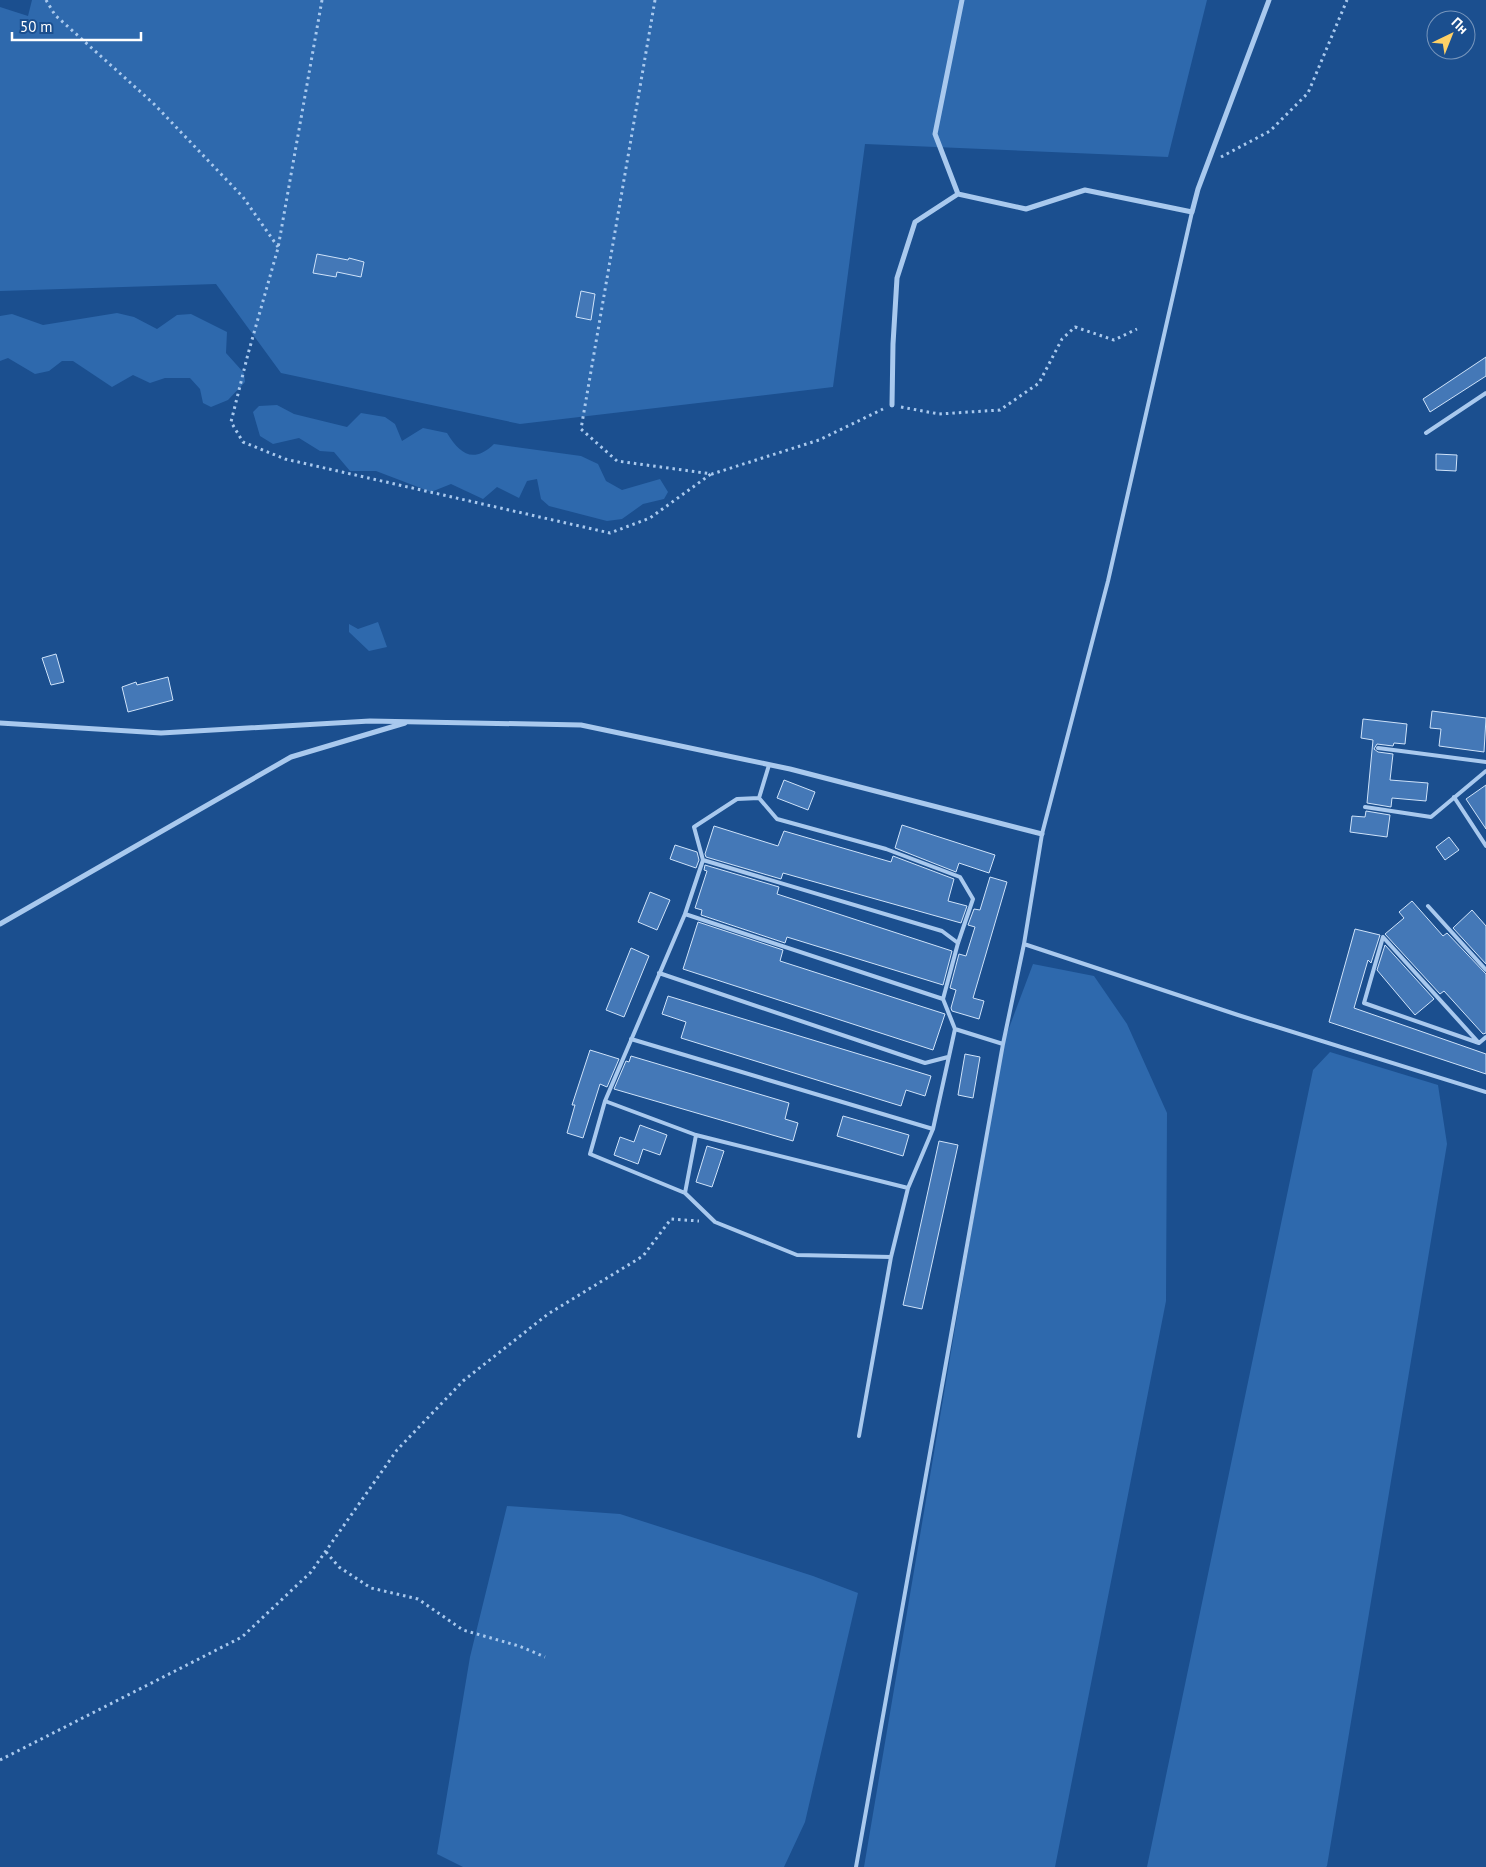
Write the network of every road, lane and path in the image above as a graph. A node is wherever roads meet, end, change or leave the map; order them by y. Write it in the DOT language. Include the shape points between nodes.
graph roads {
  1 [pos="46,0"];
  2 [pos="322,0"];
  3 [pos="655,0"];
  4 [pos="962,0"];
  5 [pos="1269,0"];
  6 [pos="1347,0"];
  7 [pos="1207,165"];
  8 [pos="958,194"];
  9 [pos="1192,212"];
  10 [pos="278,248"];
  11 [pos="1137,329"];
  12 [pos="1486,393"];
  13 [pos="892,405"];
  14 [pos="1426,433"];
  15 [pos="712,474"];
  16 [pos="411,722"];
  17 [pos="0,723"];
  18 [pos="1378,748"];
  19 [pos="1486,762"];
  20 [pos="769,764"];
  21 [pos="1486,771"];
  22 [pos="1454,797"];
  23 [pos="759,798"];
  24 [pos="1365,807"];
  25 [pos="1042,834"];
  26 [pos="1486,846"];
  27 [pos="703,860"];
  28 [pos="1428,906"];
  29 [pos="685,914"];
  30 [pos="0,924"];
  31 [pos="958,943"];
  32 [pos="1024,944"];
  33 [pos="1486,970"];
  34 [pos="659,973"];
  35 [pos="943,999"];
  36 [pos="955,1029"];
  37 [pos="1486,1037"];
  38 [pos="631,1039"];
  39 [pos="1479,1043"];
  40 [pos="1003,1044"];
  41 [pos="948,1057"];
  42 [pos="1486,1092"];
  43 [pos="605,1101"];
  44 [pos="933,1129"];
  45 [pos="696,1135"];
  46 [pos="908,1188"];
  47 [pos="686,1193"];
  48 [pos="715,1222"];
  49 [pos="891,1257"];
  50 [pos="859,1436"];
  51 [pos="326,1552"];
  52 [pos="545,1657"];
  53 [pos="0,1760"];
  54 [pos="856,1867"];
  1 -- 10 [label="path" via="55,15 154,104 242,197"];
  2 -- 10 [label="path"];
  3 -- 15 [label="path" via="582,429 617,461"];
  4 -- 8 [label="street" via="935,134"];
  5 -- 7 [label="street"];
  6 -- 7 [label="path" via="1308,93 1270,130"];
  7 -- 9 [label="street"];
  8 -- 9 [label="street" via="1026,209 1085,190"];
  8 -- 13 [label="street" via="915,222 897,278"];
  9 -- 25 [label="lane" via="1108,582"];
  10 -- 15 [label="path" via="231,422 243,442 285,459 610,533 650,518"];
  11 -- 13 [label="path" via="1114,340 1075,327 1062,339 1039,383 1000,410 939,414"];
  12 -- 14 [label="lane"];
  13 -- 15 [label="path" via="819,440"];
  16 -- 17 [label="street" via="370,721 161,733"];
  16 -- 20 [label="street" via="580,725"];
  16 -- 30 [label="street" via="291,757"];
  18 -- 19 [label="lane"];
  20 -- 23 [label="lane"];
  20 -- 25 [label="street"];
  21 -- 22 [label="lane"];
  22 -- 24 [label="lane" via="1431,817"];
  22 -- 26 [label="lane"];
  23 -- 27 [label="lane" via="737,799 694,827"];
  23 -- 31 [label="lane" via="777,819 886,849 960,877 974,899"];
  25 -- 32 [label="lane"];
  27 -- 29 [label="lane"];
  27 -- 31 [label="lane" via="942,931"];
  28 -- 33 [label="lane"];
  29 -- 34 [label="lane"];
  29 -- 35 [label="lane"];
  31 -- 35 [label="lane"];
  32 -- 40 [label="lane"];
  32 -- 42 [label="lane"];
  34 -- 38 [label="lane"];
  34 -- 41 [label="lane" via="925,1063"];
  35 -- 36 [label="lane"];
  36 -- 40 [label="lane"];
  36 -- 41 [label="lane"];
  37 -- 39 [label="lane"];
  38 -- 43 [label="lane"];
  38 -- 44 [label="lane"];
  39 -- 39 [label="lane" via="1364,1003 1383,937 1441,1001"];
  40 -- 54 [label="lane"];
  41 -- 44 [label="lane"];
  43 -- 45 [label="lane"];
  43 -- 47 [label="lane" via="590,1154"];
  44 -- 46 [label="lane"];
  45 -- 46 [label="lane"];
  45 -- 47 [label="lane"];
  46 -- 49 [label="lane"];
  47 -- 48 [label="lane"];
  48 -- 49 [label="lane" via="797,1255"];
  48 -- 51 [label="path" via="672,1219 644,1256 548,1314 463,1381 397,1450"];
  49 -- 50 [label="lane"];
  51 -- 52 [label="path" via="339,1567 371,1588 418,1600 462,1630"];
  51 -- 53 [label="path" via="311,1572 242,1637"];
}
